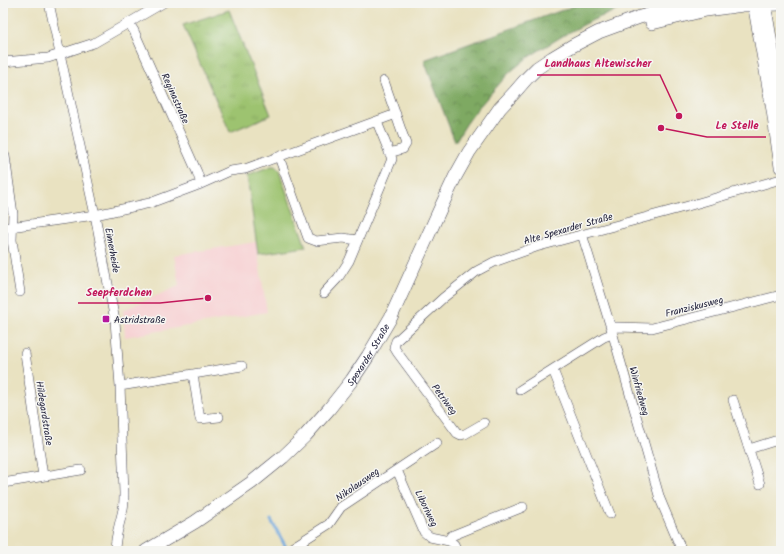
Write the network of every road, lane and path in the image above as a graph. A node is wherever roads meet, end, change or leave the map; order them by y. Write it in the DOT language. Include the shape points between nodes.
graph roads {
  1 [pos="49,3"];
  2 [pos="164,3"];
  3 [pos="692,3"];
  4 [pos="759,4"];
  5 [pos="781,4"];
  6 [pos="129,23"];
  7 [pos="60,55"];
  8 [pos="3,62"];
  9 [pos="384,81"];
  10 [pos="514,93"];
  11 [pos="781,103"];
  12 [pos="396,114"];
  13 [pos="378,122"];
  14 [pos="390,153"];
  15 [pos="4,156"];
  16 [pos="279,157"];
  17 [pos="781,167"];
  18 [pos="781,179"];
  19 [pos="201,184"];
  20 [pos="95,215"];
  21 [pos="13,227"];
  22 [pos="3,228"];
  23 [pos="582,234"];
  24 [pos="357,240"];
  25 [pos="20,292"];
  26 [pos="324,293"];
  27 [pos="781,295"];
  28 [pos="611,331"];
  29 [pos="397,352"];
  30 [pos="25,353"];
  31 [pos="242,366"];
  32 [pos="553,370"];
  33 [pos="193,374"];
  34 [pos="120,386"];
  35 [pos="520,390"];
  36 [pos="733,400"];
  37 [pos="219,417"];
  38 [pos="484,422"];
  39 [pos="781,438"];
  40 [pos="437,443"];
  41 [pos="749,449"];
  42 [pos="81,470"];
  43 [pos="397,470"];
  44 [pos="43,476"];
  45 [pos="3,483"];
  46 [pos="760,484"];
  47 [pos="523,506"];
  48 [pos="610,514"];
  49 [pos="449,541"];
  50 [pos="293,547"];
  51 [pos="115,551"];
  52 [pos="146,551"];
  53 [pos="457,551"];
  54 [pos="682,551"];
  1 -- 7 [label="street, Eimerheide"];
  2 -- 6 [label="street"];
  3 -- 10 [label="main road, Spexarder Straße" via="640,17 599,32 537,68"];
  4 -- 5 [label="main road, Spexarder Straße"];
  4 -- 10 [label="main road, Spexarder Straße" via="706,10 623,31 576,52"];
  4 -- 11 [label="main road"];
  4 -- 17 [label="main road"];
  6 -- 7 [label="street" via="94,43"];
  6 -- 19 [label="street, Reginastraße"];
  7 -- 8 [label="street"];
  7 -- 20 [label="street, Eimerheide"];
  9 -- 12 [label="street"];
  10 -- 52 [label="main road, Spexarder Straße" via="500,108 469,152 443,201 391,317 352,380 329,409 283,457 251,483 195,522"];
  12 -- 13 [label="street"];
  12 -- 14 [label="street" via="406,144 403,149"];
  13 -- 14 [label="street"];
  13 -- 16 [label="street"];
  14 -- 24 [label="street" via="392,159"];
  15 -- 21 [label="street"];
  16 -- 19 [label="street" via="245,169 230,171"];
  16 -- 24 [label="street" via="308,238 316,241 343,238"];
  18 -- 23 [label="street, Alte Spexarder Straße"];
  19 -- 20 [label="street" via="150,203"];
  20 -- 21 [label="street"];
  20 -- 34 [label="street, Eimerheide" via="115,321"];
  21 -- 22 [label="street"];
  21 -- 25 [label="street" via="12,240"];
  23 -- 28 [label="street, Winfriedweg"];
  23 -- 29 [label="street, Alte Spexarder Straße" via="536,247 477,271 396,341 394,347"];
  24 -- 26 [label="street" via="349,261"];
  27 -- 28 [label="street, Franziskusweg" via="652,328 618,327"];
  28 -- 32 [label="street"];
  28 -- 54 [label="street, Winfriedweg" via="660,499"];
  29 -- 38 [label="street, Petriweg" via="457,434 465,434"];
  30 -- 44 [label="street, Hildegardstraße"];
  31 -- 33 [label="street"];
  32 -- 35 [label="street"];
  32 -- 48 [label="street"];
  33 -- 34 [label="street"];
  33 -- 37 [label="street" via="200,419"];
  34 -- 51 [label="street, Eimerheide" via="124,493"];
  36 -- 41 [label="street"];
  39 -- 41 [label="street"];
  40 -- 43 [label="street, Nikolausweg"];
  41 -- 46 [label="street"];
  42 -- 44 [label="street"];
  43 -- 49 [label="street, Liboriweg" via="424,532 430,537"];
  43 -- 50 [label="street, Nikolausweg" via="341,507 329,524"];
  44 -- 45 [label="street"];
  47 -- 49 [label="street" via="452,536"];
  49 -- 53 [label="street" via="454,544"];
}
